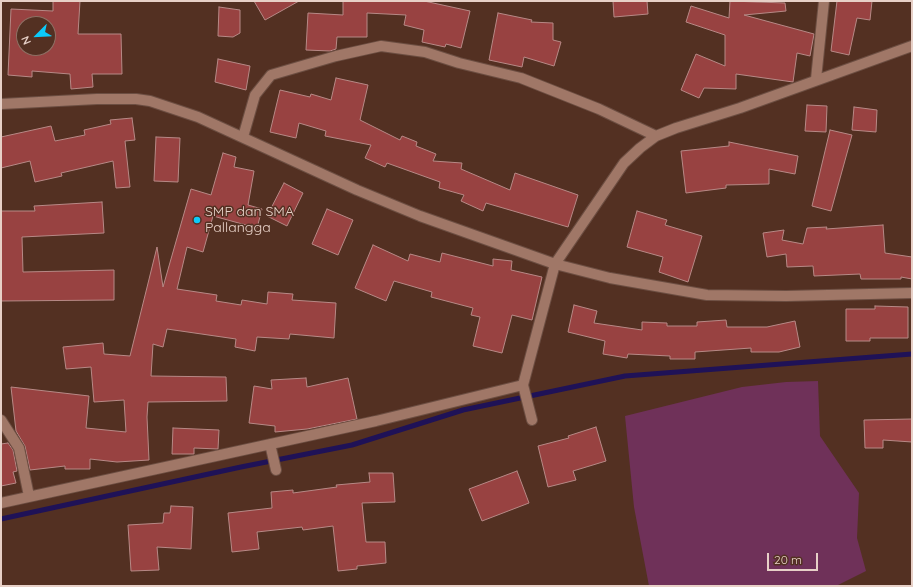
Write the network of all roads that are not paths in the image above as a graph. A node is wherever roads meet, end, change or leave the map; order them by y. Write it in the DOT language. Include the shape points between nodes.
graph roads {
  1 [pos="824,1"];
  2 [pos="912,46"];
  3 [pos="816,79"];
  4 [pos="1,104"];
  5 [pos="656,136"];
  6 [pos="243,137"];
  7 [pos="555,264"];
  8 [pos="912,293"];
  9 [pos="524,389"];
  10 [pos="531,417"];
  11 [pos="1,420"];
  12 [pos="271,448"];
  13 [pos="275,467"];
  14 [pos="29,496"];
  15 [pos="1,503"];
  1 -- 3 [label="street"];
  2 -- 3 [label="street"];
  3 -- 5 [label="street"];
  4 -- 6 [label="street" via="136,99 198,117"];
  5 -- 6 [label="street" via="599,109 521,78 425,52 381,46 342,54 271,75 255,95"];
  5 -- 7 [label="street" via="624,163"];
  6 -- 7 [label="street" via="413,213"];
  7 -- 8 [label="street" via="610,278 707,295"];
  7 -- 9 [label="street"];
  9 -- 10 [label="street"];
  9 -- 12 [label="street"];
  11 -- 14 [label="street" via="19,448"];
  12 -- 13 [label="street"];
  12 -- 14 [label="street"];
  14 -- 15 [label="street"];
}
